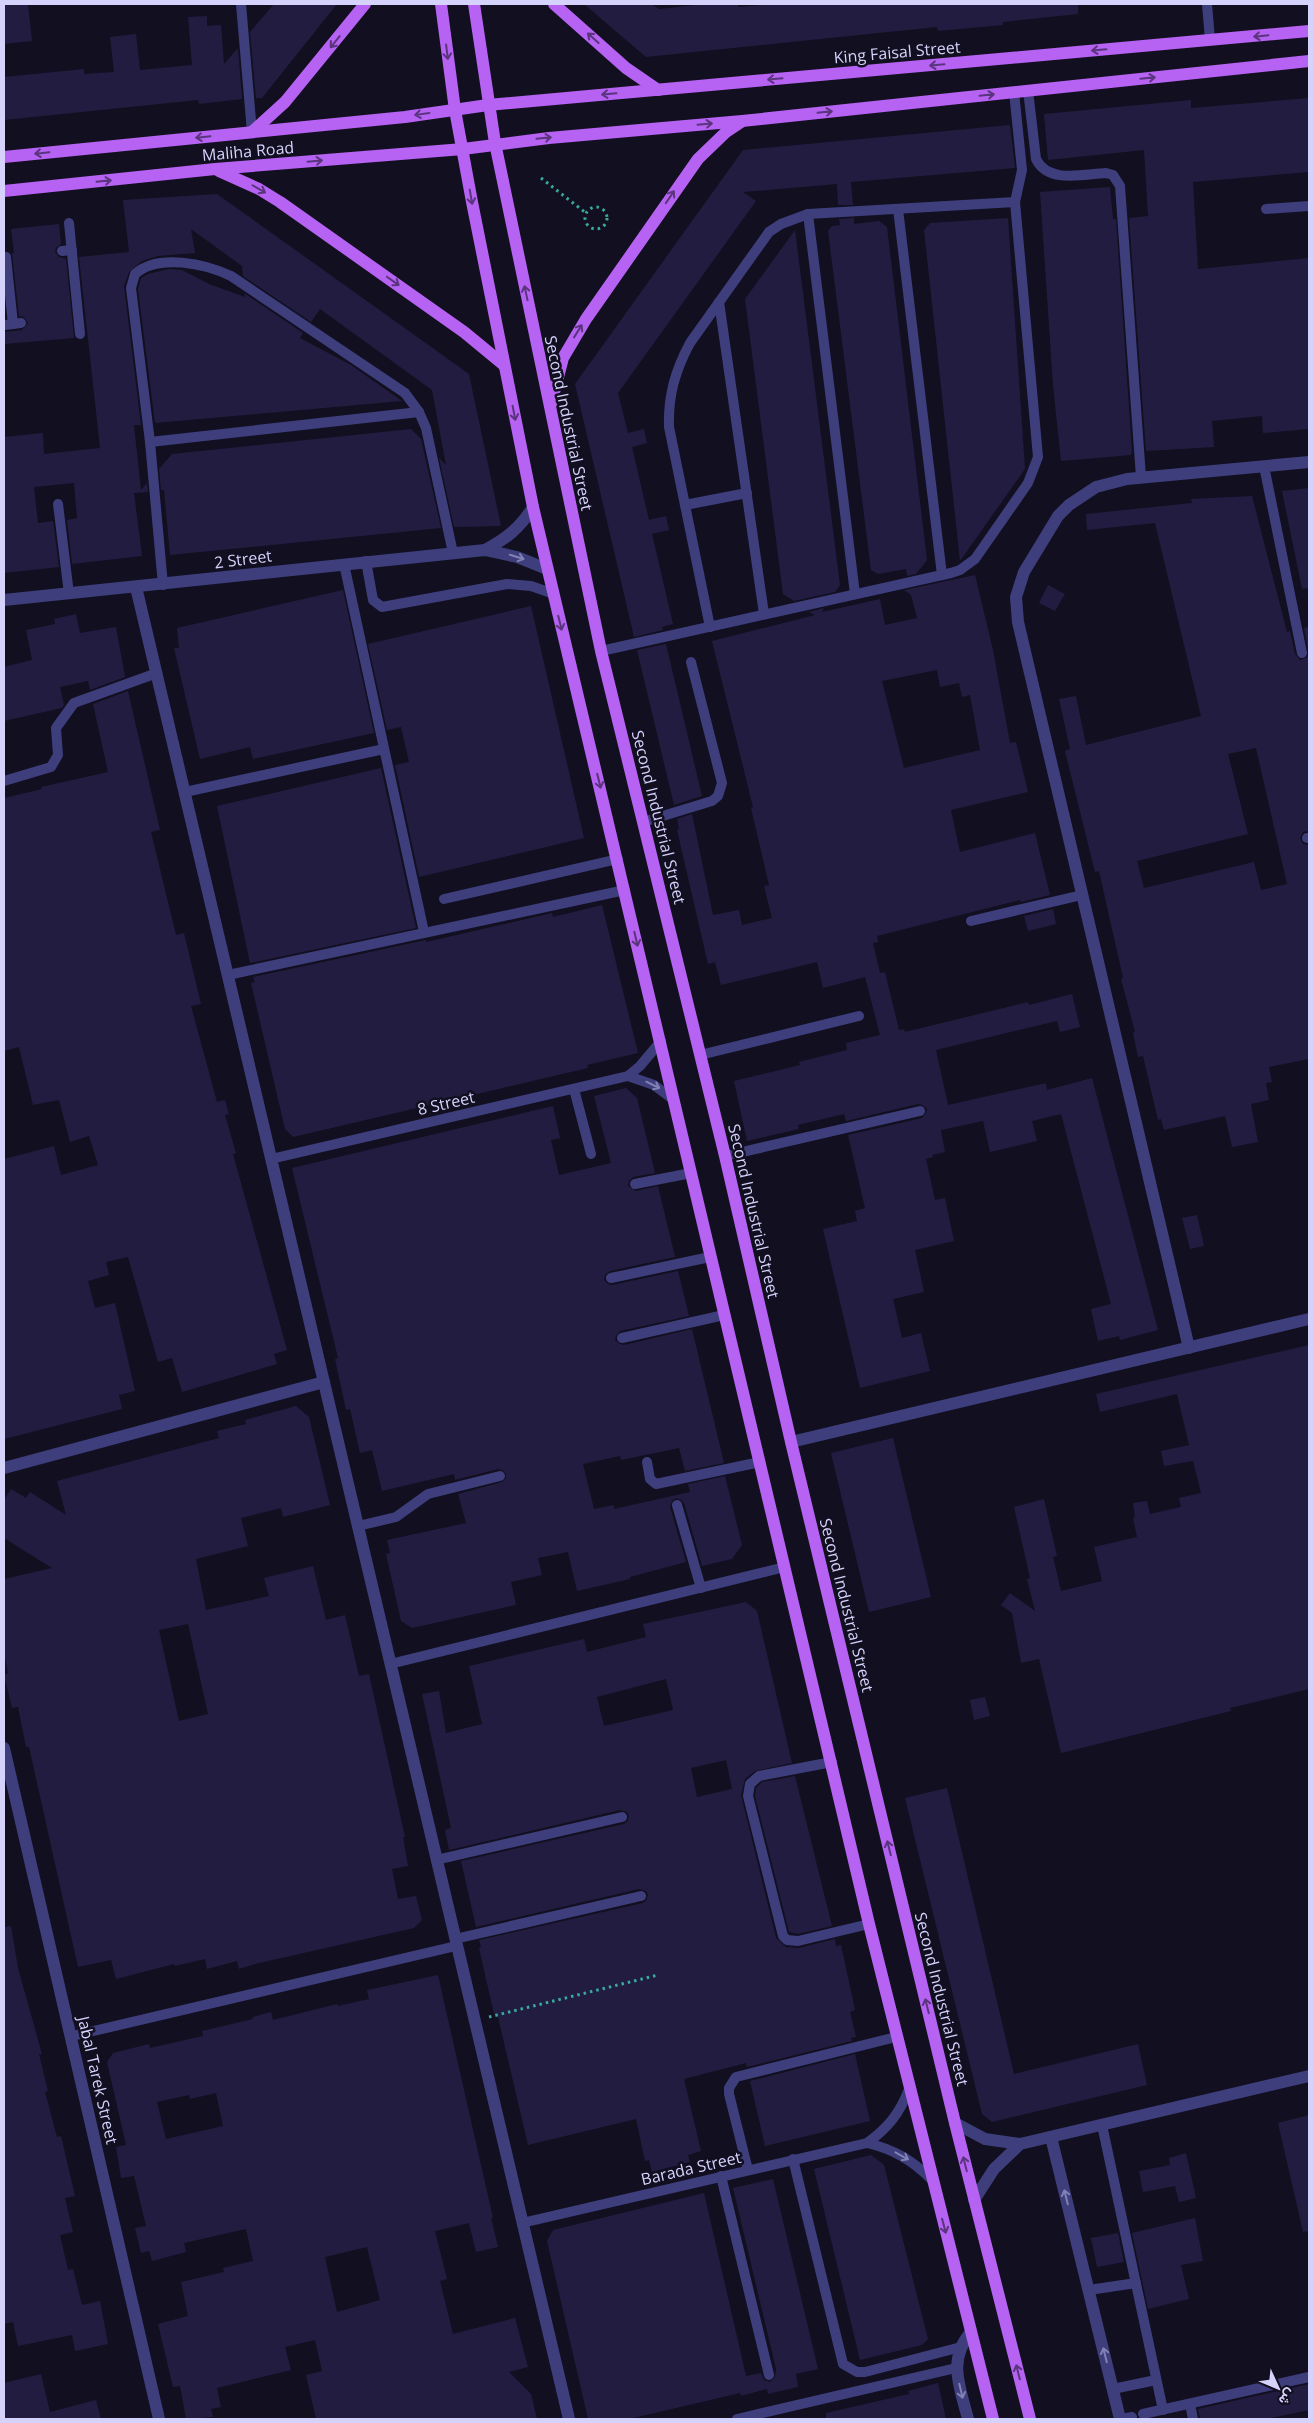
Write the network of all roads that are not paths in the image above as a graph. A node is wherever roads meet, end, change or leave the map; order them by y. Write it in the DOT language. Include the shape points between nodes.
graph roads {
  1 [pos="241,4"];
  2 [pos="365,4"];
  3 [pos="441,4"];
  4 [pos="474,4"];
  5 [pos="554,4"];
  6 [pos="1208,4"];
  7 [pos="1309,31"];
  8 [pos="1210,40"];
  9 [pos="1309,61"];
  10 [pos="658,90"];
  11 [pos="1028,90"];
  12 [pos="1014,92"];
  13 [pos="488,105"];
  14 [pos="455,110"];
  15 [pos="742,121"];
  16 [pos="252,132"];
  17 [pos="495,144"];
  18 [pos="463,149"];
  19 [pos="4,157"];
  20 [pos="214,169"];
  21 [pos="4,191"];
  22 [pos="1015,202"];
  23 [pos="1309,206"];
  24 [pos="898,208"];
  25 [pos="1266,209"];
  26 [pos="808,214"];
  27 [pos="70,223"];
  28 [pos="8,257"];
  29 [pos="719,302"];
  30 [pos="13,324"];
  31 [pos="80,334"];
  32 [pos="504,365"];
  33 [pos="550,409"];
  34 [pos="420,412"];
  35 [pos="150,442"];
  36 [pos="1309,462"];
  37 [pos="1264,466"];
  38 [pos="1141,477"];
  39 [pos="747,493"];
  40 [pos="58,504"];
  41 [pos="685,505"];
  42 [pos="533,507"];
  43 [pos="486,550"];
  44 [pos="453,554"];
  45 [pos="366,561"];
  46 [pos="344,564"];
  47 [pos="548,569"];
  48 [pos="942,575"];
  49 [pos="163,585"];
  50 [pos="136,587"];
  51 [pos="69,594"];
  52 [pos="554,594"];
  53 [pos="855,594"];
  54 [pos="4,600"];
  55 [pos="764,614"];
  56 [pos="710,627"];
  57 [pos="601,651"];
  58 [pos="1302,653"];
  59 [pos="691,662"];
  60 [pos="157,674"];
  61 [pos="384,749"];
  62 [pos="4,781"];
  63 [pos="185,792"];
  64 [pos="643,822"];
  65 [pos="618,859"];
  66 [pos="625,890"];
  67 [pos="1082,895"];
  68 [pos="444,899"];
  69 [pos="971,921"];
  70 [pos="424,932"];
  71 [pos="228,975"];
  72 [pos="860,1016"];
  73 [pos="661,1041"];
  74 [pos="700,1055"];
  75 [pos="628,1076"];
  76 [pos="574,1089"];
  77 [pos="675,1100"];
  78 [pos="920,1111"];
  79 [pos="591,1154"];
  80 [pos="725,1156"];
  81 [pos="271,1159"];
  82 [pos="691,1172"];
  83 [pos="635,1184"];
  84 [pos="710,1257"];
  85 [pos="611,1278"];
  86 [pos="724,1315"];
  87 [pos="1309,1319"];
  88 [pos="622,1338"];
  89 [pos="1189,1348"];
  90 [pos="324,1382"];
  91 [pos="791,1442"];
  92 [pos="647,1462"];
  93 [pos="760,1462"];
  94 [pos="4,1468"];
  95 [pos="500,1476"];
  96 [pos="677,1505"];
  97 [pos="358,1526"];
  98 [pos="785,1567"];
  99 [pos="701,1588"];
  100 [pos="390,1664"];
  101 [pos="4,1748"];
  102 [pos="832,1762"];
  103 [pos="622,1817"];
  104 [pos="436,1860"];
  105 [pos="641,1896"];
  106 [pos="869,1924"];
  107 [pos="456,1942"];
  108 [pos="72,2036"];
  109 [pos="896,2037"];
  110 [pos="1309,2076"];
  111 [pos="909,2089"];
  112 [pos="955,2123"];
  113 [pos="1102,2125"];
  114 [pos="1051,2137"];
  115 [pos="867,2143"];
  116 [pos="1020,2144"];
  117 [pos="793,2159"];
  118 [pos="748,2170"];
  119 [pos="721,2176"];
  120 [pos="931,2179"];
  121 [pos="974,2200"];
  122 [pos="522,2223"];
  123 [pos="1136,2283"];
  124 [pos="1089,2290"];
  125 [pos="971,2332"];
  126 [pos="961,2347"];
  127 [pos="956,2368"];
  128 [pos="769,2374"];
  129 [pos="1309,2377"];
  130 [pos="1156,2380"];
  131 [pos="1113,2388"];
  132 [pos="1190,2404"];
  133 [pos="1163,2410"];
  134 [pos="1129,2417"];
  135 [pos="159,2419"];
  136 [pos="569,2419"];
  137 [pos="737,2419"];
  138 [pos="968,2419"];
  139 [pos="993,2419"];
  140 [pos="1030,2419"];
  141 [pos="1193,2419"];
  1 -- 16 [label="lane"];
  2 -- 16 [label="main road, one-way" via="286,102"];
  3 -- 14 [label="main road, one-way"];
  4 -- 13 [label="main road, Second Industrial Street"];
  10 -- 5 [label="main road, one-way" via="626,68"];
  6 -- 8 [label="lane"];
  7 -- 8 [label="main road, King Faisal Street, one-way"];
  8 -- 10 [label="main road, King Faisal Street, one-way"];
  11 -- 9 [label="main road, one-way"];
  10 -- 13 [label="main road, King Faisal Street, one-way"];
  11 -- 12 [label="main road"];
  11 -- 38 [label="lane" via="1036,159 1042,168 1057,175 1106,173 1113,175 1120,186"];
  15 -- 12 [label="main road, one-way"];
  12 -- 22 [label="lane" via="1022,170"];
  13 -- 14 [label="main road, Maliha Road"];
  13 -- 17 [label="main road, Second Industrial Street"];
  14 -- 16 [label="main road, Maliha Road, one-way"];
  14 -- 18 [label="main road"];
  17 -- 15 [label="main road, one-way"];
  33 -- 15 [label="main road, one-way" via="563,358 586,319 698,159"];
  16 -- 19 [label="main road, Maliha Road, one-way"];
  17 -- 18 [label="main road, Maliha Road"];
  33 -- 17 [label="main road, Second Industrial Street, one-way"];
  20 -- 18 [label="main road, Maliha Road, one-way"];
  18 -- 32 [label="main road, one-way"];
  21 -- 20 [label="main road, Maliha Road, one-way"];
  20 -- 32 [label="main road, one-way" via="238,178 280,202 464,332"];
  22 -- 24 [label="lane"];
  22 -- 48 [label="lane" via="1038,447 1036,466 976,559 960,570"];
  23 -- 25 [label="lane"];
  24 -- 26 [label="lane"];
  24 -- 48 [label="lane"];
  26 -- 29 [label="lane" via="780,224 769,232"];
  26 -- 53 [label="lane"];
  27 -- 31 [label="lane" via="67,250 73,316"];
  28 -- 30 [label="lane"];
  29 -- 39 [label="lane"];
  29 -- 41 [label="lane" via="679,362 668,405 669,428"];
  32 -- 42 [label="main road, one-way"];
  33 -- 57 [label="main road, Second Industrial Street"];
  34 -- 35 [label="lane"];
  34 -- 35 [label="lane" via="405,393 231,276 199,264 148,266 135,274 130,288"];
  34 -- 44 [label="lane"];
  35 -- 49 [label="lane"];
  36 -- 37 [label="street"];
  37 -- 38 [label="street"];
  37 -- 58 [label="lane"];
  38 -- 67 [label="street" via="1096,487 1069,505 1058,516 1024,572 1016,597 1018,622"];
  39 -- 41 [label="lane"];
  39 -- 55 [label="lane"];
  40 -- 51 [label="lane"];
  41 -- 56 [label="lane"];
  42 -- 43 [label="street, 2 Street" via="509,536"];
  42 -- 47 [label="main road"];
  43 -- 44 [label="street, 2 Street"];
  43 -- 47 [label="street, 2 Street, one-way"];
  44 -- 45 [label="street, 2 Street"];
  45 -- 46 [label="street, 2 Street"];
  45 -- 52 [label="lane" via="373,600 382,607 507,584 531,586"];
  46 -- 49 [label="street, 2 Street"];
  46 -- 61 [label="lane"];
  47 -- 52 [label="main road"];
  48 -- 53 [label="lane"];
  49 -- 50 [label="street, 2 Street"];
  50 -- 51 [label="street, 2 Street"];
  50 -- 60 [label="street"];
  51 -- 54 [label="street, 2 Street"];
  52 -- 65 [label="main road, one-way"];
  53 -- 55 [label="lane"];
  55 -- 56 [label="lane"];
  56 -- 57 [label="lane"];
  57 -- 64 [label="main road, Second Industrial Street"];
  59 -- 64 [label="lane" via="722,783 718,796 712,801"];
  60 -- 62 [label="lane" via="74,703 56,728 58,755 51,766"];
  60 -- 63 [label="street"];
  61 -- 63 [label="lane"];
  61 -- 70 [label="lane"];
  63 -- 71 [label="street"];
  64 -- 74 [label="main road, Second Industrial Street"];
  65 -- 66 [label="main road"];
  65 -- 68 [label="lane"];
  66 -- 70 [label="lane"];
  66 -- 73 [label="main road, one-way"];
  67 -- 69 [label="lane"];
  67 -- 89 [label="street"];
  70 -- 71 [label="lane"];
  71 -- 81 [label="street"];
  72 -- 74 [label="lane"];
  73 -- 75 [label="lane"];
  73 -- 77 [label="main road"];
  74 -- 80 [label="main road, Second Industrial Street"];
  75 -- 76 [label="lane, 8 Street"];
  75 -- 77 [label="lane, one-way" via="654,1085"];
  76 -- 79 [label="lane"];
  76 -- 81 [label="lane, 8 Street"];
  77 -- 82 [label="main road"];
  78 -- 80 [label="lane"];
  80 -- 91 [label="main road, Second Industrial Street"];
  81 -- 90 [label="street"];
  82 -- 83 [label="lane"];
  82 -- 84 [label="main road"];
  84 -- 85 [label="lane"];
  84 -- 86 [label="main road"];
  86 -- 88 [label="lane"];
  86 -- 93 [label="main road"];
  87 -- 89 [label="street"];
  89 -- 91 [label="street"];
  90 -- 94 [label="street"];
  90 -- 97 [label="street"];
  112 -- 91 [label="main road, Second Industrial Street, one-way"];
  92 -- 93 [label="lane" via="650,1479 656,1484"];
  93 -- 98 [label="main road"];
  95 -- 97 [label="lane" via="428,1494 396,1517"];
  96 -- 99 [label="lane"];
  97 -- 100 [label="street"];
  98 -- 99 [label="lane"];
  98 -- 102 [label="main road"];
  99 -- 100 [label="lane"];
  100 -- 104 [label="street"];
  101 -- 108 [label="street, Jabal Tarek Street"];
  102 -- 106 [label="main road"];
  102 -- 106 [label="lane" via="759,1776 750,1784 748,1796 783,1936 787,1940 798,1941"];
  103 -- 104 [label="lane"];
  104 -- 107 [label="street"];
  105 -- 107 [label="lane"];
  106 -- 109 [label="main road"];
  107 -- 108 [label="lane"];
  107 -- 122 [label="street"];
  108 -- 135 [label="street, Jabal Tarek Street"];
  109 -- 111 [label="main road"];
  109 -- 118 [label="lane" via="736,2077 729,2094"];
  110 -- 113 [label="street"];
  111 -- 115 [label="lane, Barada Street" via="893,2120"];
  111 -- 120 [label="main road"];
  112 -- 116 [label="street" via="986,2139"];
  121 -- 112 [label="main road, Second Industrial Street, one-way"];
  113 -- 114 [label="street"];
  113 -- 123 [label="lane"];
  114 -- 116 [label="street"];
  124 -- 114 [label="street, one-way"];
  115 -- 117 [label="lane, Barada Street"];
  115 -- 120 [label="lane, Barada Street, one-way" via="909,2159"];
  116 -- 121 [label="street" via="994,2169"];
  117 -- 118 [label="lane, Barada Street"];
  117 -- 126 [label="lane" via="844,2364 857,2372 865,2372"];
  118 -- 119 [label="lane, Barada Street"];
  119 -- 122 [label="lane, Barada Street"];
  119 -- 128 [label="lane"];
  120 -- 125 [label="main road, one-way"];
  140 -- 121 [label="main road, Second Industrial Street, one-way"];
  122 -- 136 [label="street"];
  123 -- 124 [label="lane"];
  123 -- 130 [label="lane"];
  131 -- 124 [label="street, one-way"];
  125 -- 126 [label="street"];
  125 -- 139 [label="main road"];
  126 -- 127 [label="street"];
  127 -- 137 [label="lane"];
  127 -- 138 [label="street, one-way"];
  129 -- 132 [label="lane"];
  130 -- 131 [label="lane"];
  130 -- 133 [label="lane"];
  131 -- 134 [label="street"];
  132 -- 133 [label="lane"];
  132 -- 141 [label="lane"];
  133 -- 134 [label="lane"];
}
